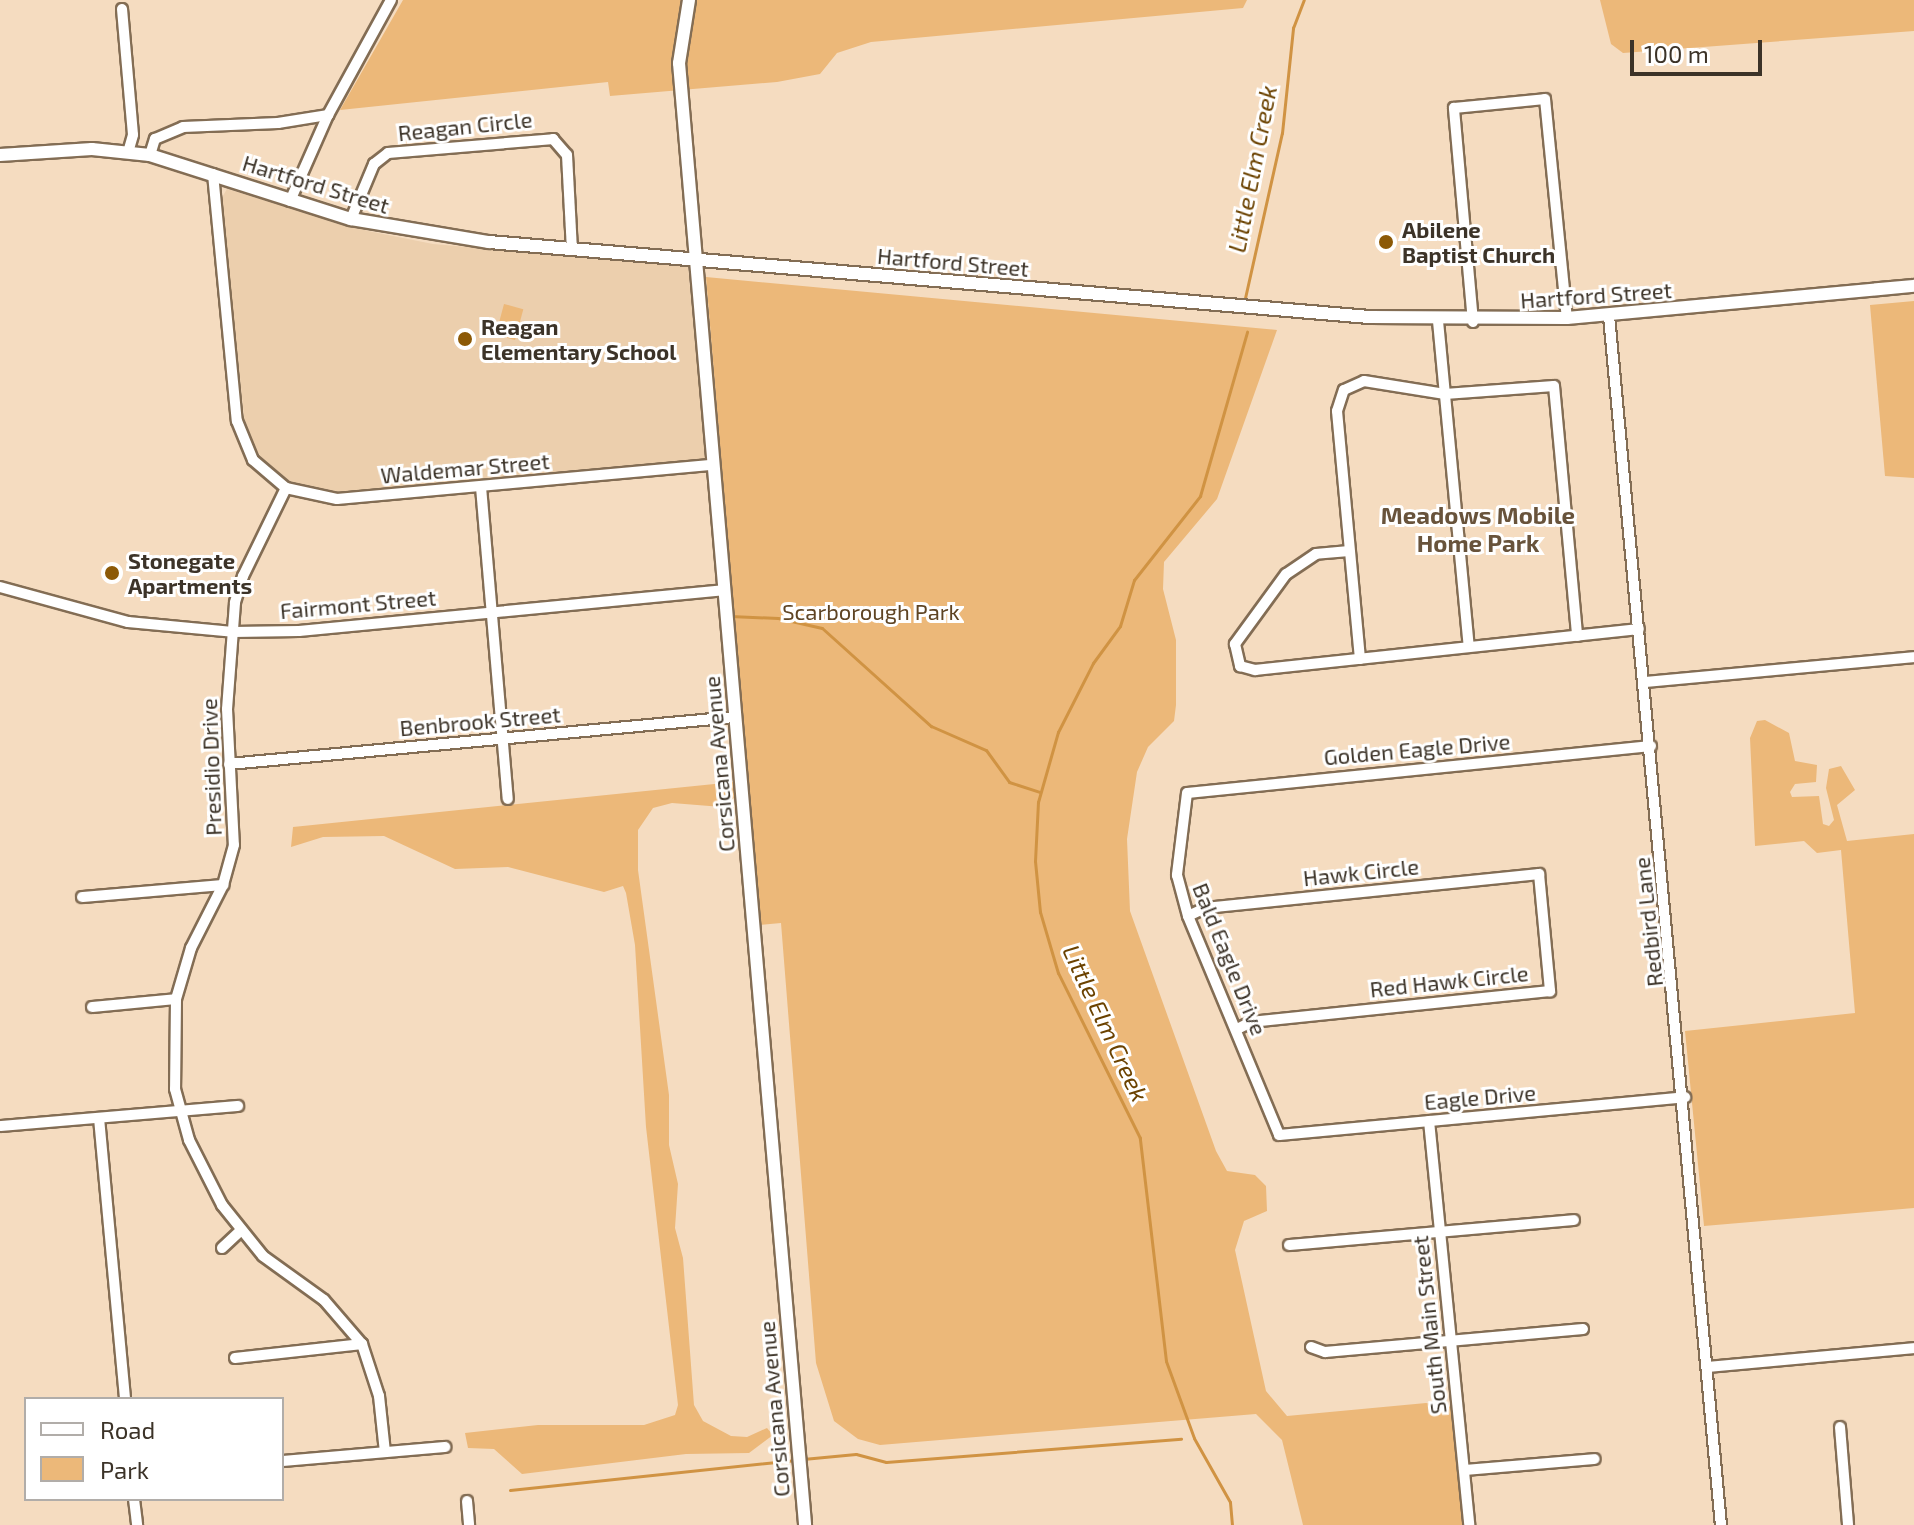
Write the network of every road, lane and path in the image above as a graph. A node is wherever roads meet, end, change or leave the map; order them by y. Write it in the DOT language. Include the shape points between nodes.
graph roads {
  1 [pos="391,0"];
  2 [pos="689,0"];
  3 [pos="122,9"];
  4 [pos="328,115"];
  5 [pos="128,152"];
  6 [pos="0,155"];
  7 [pos="150,155"];
  8 [pos="213,174"];
  9 [pos="290,201"];
  10 [pos="351,219"];
  11 [pos="572,250"];
  12 [pos="695,260"];
  13 [pos="1914,286"];
  14 [pos="1609,316"];
  15 [pos="1567,318"];
  16 [pos="1438,321"];
  17 [pos="1473,322"];
  18 [pos="1445,394"];
  19 [pos="712,465"];
  20 [pos="481,487"];
  21 [pos="286,488"];
  22 [pos="1349,551"];
  23 [pos="0,587"];
  24 [pos="723,590"];
  25 [pos="492,613"];
  26 [pos="1639,629"];
  27 [pos="233,632"];
  28 [pos="1577,636"];
  29 [pos="1469,647"];
  30 [pos="1914,657"];
  31 [pos="1360,659"];
  32 [pos="1645,682"];
  33 [pos="735,717"];
  34 [pos="502,739"];
  35 [pos="1651,746"];
  36 [pos="229,764"];
  37 [pos="1187,793"];
  38 [pos="508,799"];
  39 [pos="1539,874"];
  40 [pos="223,885"];
  41 [pos="82,897"];
  42 [pos="1188,916"];
  43 [pos="176,999"];
  44 [pos="92,1007"];
  45 [pos="1237,1029"];
  46 [pos="1685,1097"];
  47 [pos="238,1106"];
  48 [pos="179,1110"];
  49 [pos="99,1118"];
  50 [pos="1429,1121"];
  51 [pos="0,1126"];
  52 [pos="1279,1135"];
  53 [pos="1574,1220"];
  54 [pos="241,1230"];
  55 [pos="1440,1233"];
  56 [pos="1289,1245"];
  57 [pos="222,1248"];
  58 [pos="1583,1329"];
  59 [pos="1451,1340"];
  60 [pos="362,1344"];
  61 [pos="1311,1347"];
  62 [pos="1914,1348"];
  63 [pos="235,1358"];
  64 [pos="1707,1367"];
  65 [pos="125,1397"];
  66 [pos="1840,1427"];
  67 [pos="445,1447"];
  68 [pos="385,1452"];
  69 [pos="1595,1459"];
  70 [pos="284,1461"];
  71 [pos="1464,1470"];
  72 [pos="134,1501"];
  73 [pos="467,1501"];
  74 [pos="137,1525"];
  75 [pos="469,1525"];
  76 [pos="805,1525"];
  77 [pos="1469,1525"];
  78 [pos="1721,1525"];
  79 [pos="1848,1525"];
  1 -- 4 [label="street"];
  2 -- 12 [label="street, Corsicana Avenue" via="679,63"];
  3 -- 5 [label="street" via="133,135"];
  4 -- 7 [label="street" via="183,127 155,139"];
  4 -- 9 [label="street"];
  5 -- 6 [label="street, Hartford Street" via="60,149"];
  5 -- 7 [label="street, Hartford Street"];
  7 -- 8 [label="street, Hartford Street"];
  8 -- 9 [label="street, Hartford Street"];
  8 -- 21 [label="street, Waldemar Street" via="243,442 259,466"];
  9 -- 10 [label="street, Hartford Street"];
  10 -- 11 [label="street, Hartford Street" via="419,233"];
  10 -- 11 [label="street, Reagan Circle" via="374,164 388,153 553,139 567,155"];
  11 -- 12 [label="street, Hartford Street"];
  12 -- 16 [label="street, Hartford Street"];
  12 -- 19 [label="street, Corsicana Avenue"];
  13 -- 14 [label="street, Hartford Street"];
  14 -- 15 [label="street, Hartford Street"];
  14 -- 26 [label="street, Redbird Lane"];
  15 -- 17 [label="street, Hartford Street"];
  15 -- 17 [label="street" via="1545,99 1454,108"];
  16 -- 17 [label="street, Hartford Street"];
  16 -- 18 [label="street"];
  18 -- 22 [label="street" via="1364,381 1352,383 1339,399"];
  18 -- 28 [label="street" via="1554,386"];
  18 -- 29 [label="street"];
  19 -- 20 [label="street, Waldemar Street"];
  19 -- 24 [label="street, Corsicana Avenue"];
  20 -- 21 [label="street, Waldemar Street" via="337,499"];
  20 -- 25 [label="street"];
  21 -- 27 [label="street, Presidio Drive" via="243,576"];
  22 -- 31 [label="street"];
  22 -- 31 [label="street" via="1300,560 1233,652 1247,670"];
  23 -- 27 [label="street, Fairmont Street" via="128,622"];
  24 -- 25 [label="street, Fairmont Street"];
  24 -- 33 [label="street, Corsicana Avenue"];
  25 -- 27 [label="street, Fairmont Street"];
  25 -- 34 [label="street"];
  26 -- 28 [label="street"];
  26 -- 32 [label="street, Redbird Lane"];
  27 -- 36 [label="street, Presidio Drive"];
  28 -- 29 [label="street"];
  29 -- 31 [label="street"];
  30 -- 32 [label="street"];
  32 -- 35 [label="street, Redbird Lane"];
  33 -- 34 [label="street, Benbrook Street"];
  33 -- 76 [label="street, Corsicana Avenue"];
  34 -- 36 [label="street, Benbrook Street"];
  34 -- 38 [label="street"];
  35 -- 37 [label="street, Golden Eagle Drive"];
  35 -- 46 [label="street, Redbird Lane"];
  36 -- 40 [label="street, Presidio Drive" via="234,845"];
  37 -- 42 [label="street, Bald Eagle Drive" via="1177,875"];
  39 -- 42 [label="street, Hawk Circle" via="1205,908"];
  39 -- 45 [label="street, Red Hawk Circle" via="1550,991 1251,1022"];
  40 -- 41 [label="street"];
  40 -- 43 [label="street, Presidio Drive" via="191,948"];
  42 -- 45 [label="street, Bald Eagle Drive"];
  43 -- 44 [label="street"];
  43 -- 48 [label="street, Presidio Drive" via="173,1061"];
  45 -- 52 [label="street, Bald Eagle Drive"];
  46 -- 50 [label="street, Eagle Drive"];
  46 -- 64 [label="street, Redbird Lane"];
  47 -- 48 [label="street"];
  48 -- 49 [label="street"];
  48 -- 54 [label="street, Presidio Drive" via="207,1181"];
  49 -- 51 [label="street"];
  49 -- 65 [label="street"];
  50 -- 52 [label="street, Eagle Drive"];
  50 -- 55 [label="street, South Main Street"];
  53 -- 55 [label="street"];
  54 -- 57 [label="street"];
  54 -- 60 [label="street, Presidio Drive" via="274,1265 340,1315"];
  55 -- 56 [label="street"];
  55 -- 59 [label="street, South Main Street"];
  58 -- 59 [label="street"];
  59 -- 61 [label="street" via="1325,1352"];
  59 -- 71 [label="street, South Main Street"];
  60 -- 63 [label="street"];
  60 -- 68 [label="street, Presidio Drive" via="379,1396"];
  62 -- 64 [label="street"];
  64 -- 78 [label="street, Redbird Lane"];
  66 -- 79 [label="street"];
  67 -- 68 [label="street"];
  68 -- 70 [label="street"];
  69 -- 71 [label="street"];
  71 -- 77 [label="street, South Main Street"];
  72 -- 74 [label="street"];
  73 -- 75 [label="street"];
}
